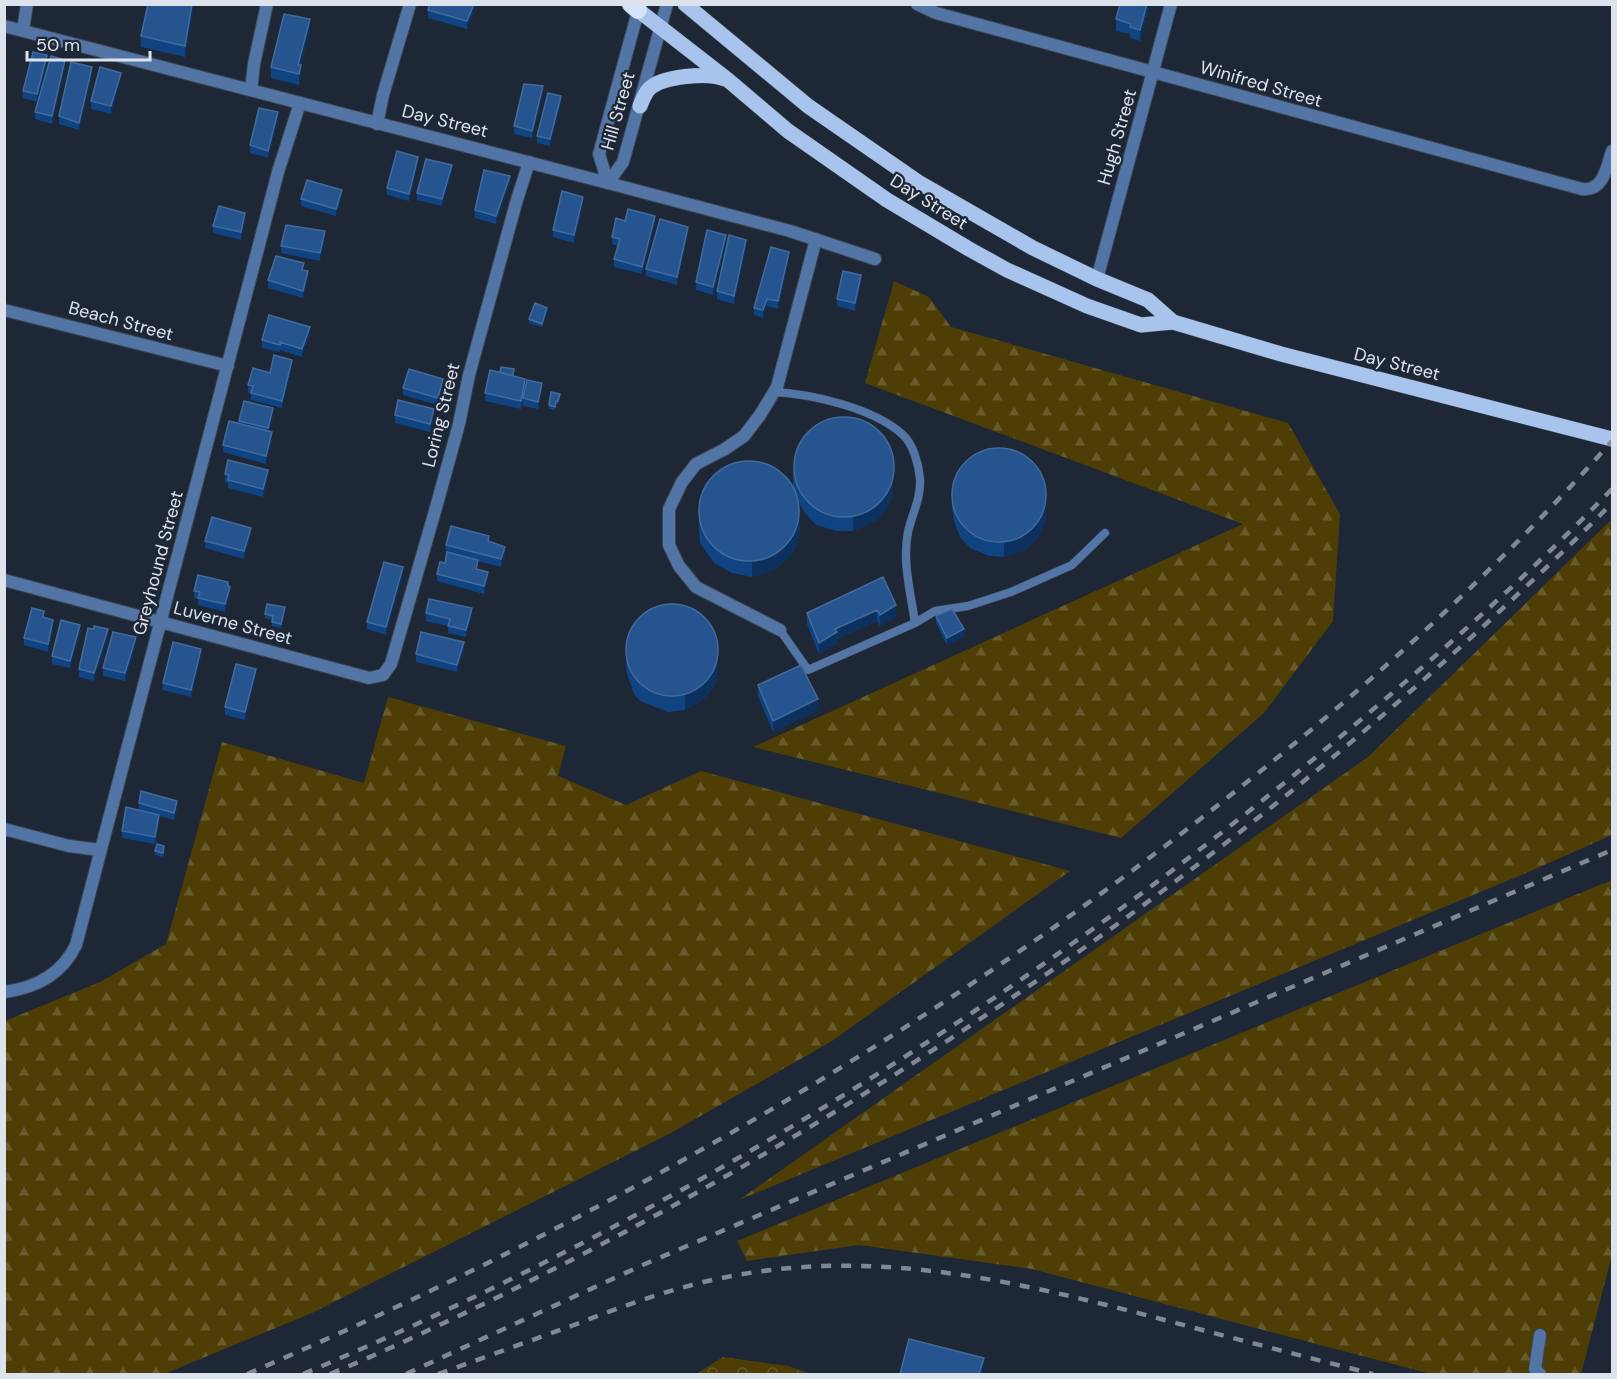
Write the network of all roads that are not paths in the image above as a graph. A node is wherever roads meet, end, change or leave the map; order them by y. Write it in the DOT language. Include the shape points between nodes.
graph roads {
  1 [pos="27,4"];
  2 [pos="267,4"];
  3 [pos="410,4"];
  4 [pos="667,4"];
  5 [pos="685,4"];
  6 [pos="917,4"];
  7 [pos="1171,4"];
  8 [pos="636,6"];
  9 [pos="4,26"];
  10 [pos="660,27"];
  11 [pos="23,30"];
  12 [pos="1154,73"];
  13 [pos="728,80"];
  14 [pos="251,90"];
  15 [pos="300,104"];
  16 [pos="639,106"];
  17 [pos="377,124"];
  18 [pos="1612,151"];
  19 [pos="529,162"];
  20 [pos="608,183"];
  21 [pos="816,239"];
  22 [pos="875,259"];
  23 [pos="1097,279"];
  24 [pos="4,310"];
  25 [pos="1173,322"];
  26 [pos="228,366"];
  27 [pos="774,392"];
  28 [pos="1612,439"];
  29 [pos="1105,533"];
  30 [pos="4,580"];
  31 [pos="162,622"];
  32 [pos="915,623"];
  33 [pos="780,630"];
  34 [pos="383,675"];
  35 [pos="4,829"];
  36 [pos="100,850"];
  37 [pos="4,992"];
  38 [pos="1540,1335"];
  39 [pos="1540,1374"];
  1 -- 11 [label="street"];
  2 -- 14 [label="street"];
  3 -- 17 [label="street"];
  4 -- 10 [label="street, Hill Street"];
  5 -- 23 [label="main road, Day Street" via="808,106 918,182 994,227"];
  6 -- 12 [label="street, Winifred Street" via="936,13"];
  7 -- 12 [label="street, Hugh Street"];
  8 -- 10 [label="main road, Day Street"];
  8 -- 20 [label="street, Hill Street" via="599,154"];
  9 -- 11 [label="street, Day Street"];
  10 -- 13 [label="main road, Day Street"];
  10 -- 16 [label="street, Hill Street"];
  11 -- 14 [label="street, Day Street"];
  12 -- 18 [label="street, Winifred Street" via="1582,189 1596,187"];
  12 -- 23 [label="street, Hugh Street"];
  13 -- 16 [label="main road" via="690,76 667,80 648,89"];
  13 -- 25 [label="main road, Day Street" via="825,158 887,200 1007,270 1141,325"];
  14 -- 15 [label="street, Day Street"];
  15 -- 17 [label="street, Day Street"];
  15 -- 26 [label="street, Greyhound Street" via="278,172"];
  16 -- 20 [label="street, Hill Street" via="623,162"];
  17 -- 19 [label="street, Day Street"];
  19 -- 20 [label="street, Day Street"];
  19 -- 34 [label="street, Loring Street" via="437,504 391,664"];
  20 -- 21 [label="street, Day Street"];
  21 -- 22 [label="street, Day Street"];
  21 -- 27 [label="street"];
  23 -- 25 [label="main road, Day Street" via="1148,300"];
  24 -- 26 [label="street, Beach Street"];
  25 -- 28 [label="main road, Day Street" via="1281,354"];
  26 -- 31 [label="street, Greyhound Street"];
  27 -- 32 [label="lane" via="879,417 904,435 917,461 920,480 919,501 908,533 906,566"];
  27 -- 33 [label="street" via="744,436 696,464 682,482 669,509 669,545 696,587"];
  29 -- 32 [label="lane" via="1072,565 1011,592 968,606 935,611"];
  30 -- 31 [label="street, Luverne Street"];
  31 -- 34 [label="street, Luverne Street" via="369,678"];
  31 -- 36 [label="street, Greyhound Street"];
  32 -- 33 [label="lane" via="808,670"];
  35 -- 36 [label="street"];
  36 -- 37 [label="street, Greyhound Street" via="69,959 40,982"];
  38 -- 39 [label="street" via="1535,1369"];
}
